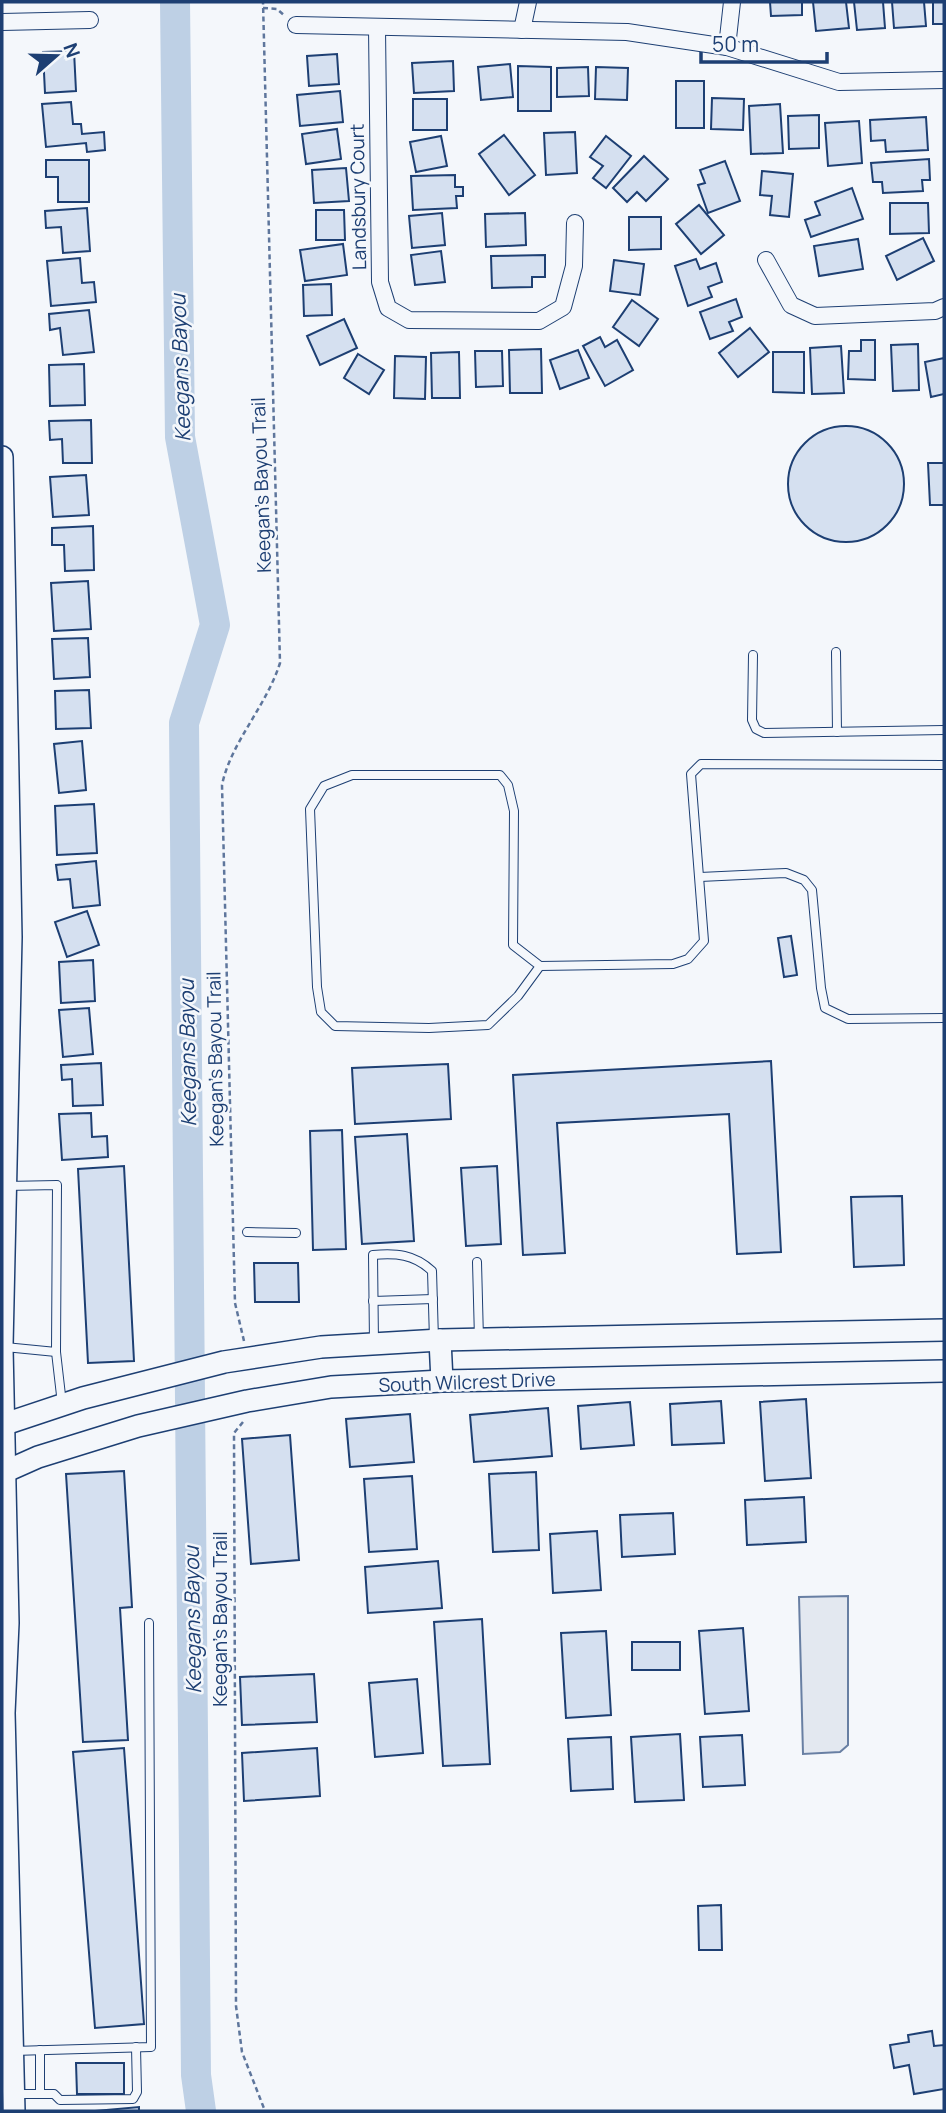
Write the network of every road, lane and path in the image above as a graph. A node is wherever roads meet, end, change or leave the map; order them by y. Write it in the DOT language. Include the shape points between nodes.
graph roads {
  1 [pos="263,2"];
  2 [pos="528,2"];
  3 [pos="732,2"];
  4 [pos="263,8"];
  5 [pos="90,20"];
  6 [pos="2,22"];
  7 [pos="296,25"];
  8 [pos="377,28"];
  9 [pos="522,30"];
  10 [pos="727,47"];
  11 [pos="944,80"];
  12 [pos="575,223"];
  13 [pos="766,260"];
  14 [pos="944,307"];
  15 [pos="2,457"];
  16 [pos="836,652"];
  17 [pos="753,655"];
  18 [pos="944,730"];
  19 [pos="837,732"];
  20 [pos="944,765"];
  21 [pos="5,797"];
  22 [pos="700,877"];
  23 [pos="540,966"];
  24 [pos="944,1018"];
  25 [pos="4,1186"];
  26 [pos="247,1232"];
  27 [pos="296,1233"];
  28 [pos="477,1262"];
  29 [pos="433,1299"];
  30 [pos="373,1301"];
  31 [pos="944,1330"];
  32 [pos="479,1339"];
  33 [pos="437,1340"];
  34 [pos="374,1343"];
  35 [pos="2,1347"];
  36 [pos="56,1352"];
  37 [pos="838,1353"];
  38 [pos="248,1357"];
  39 [pos="944,1371"];
  40 [pos="442,1381"];
  41 [pos="247,1401"];
  42 [pos="62,1405"];
  43 [pos="2,1424"];
  44 [pos="3,1472"];
  45 [pos="149,1623"];
  46 [pos="4,1806"];
  47 [pos="136,2047"];
  48 [pos="40,2050"];
  49 [pos="13,2051"];
  50 [pos="40,2094"];
  51 [pos="14,2103"];
  52 [pos="265,2111"];
  1 -- 4 [label="path, Keegan's Bayou Trail"];
  2 -- 9 [label="street"];
  3 -- 10 [label="street"];
  4 -- 7 [label="path" via="277,9"];
  4 -- 38 [label="path, Keegan's Bayou Trail" via="280,663 267,696 225,768 222,785 235,1303"];
  5 -- 6 [label="street"];
  7 -- 8 [label="street"];
  8 -- 9 [label="street"];
  8 -- 12 [label="street, Landsbury Court" via="380,282 388,308 410,320 539,321 563,307 573,266"];
  9 -- 10 [label="street" via="627,32"];
  10 -- 11 [label="street" via="839,82"];
  13 -- 14 [label="street" via="791,305 815,316 935,312"];
  15 -- 21 [label="main road"];
  16 -- 19 [label="lane"];
  17 -- 19 [label="lane" via="752,720 756,729 764,733"];
  18 -- 19 [label="lane"];
  20 -- 22 [label="lane" via="701,764 691,774"];
  21 -- 25 [label="main road" via="11,937"];
  22 -- 23 [label="lane" via="704,941 688,959 673,964"];
  22 -- 24 [label="lane" via="786,873 804,880 812,890 825,1009 848,1019"];
  23 -- 23 [label="lane" via="513,945 514,811 508,785 500,775 352,775 324,786 310,809 317,987 321,1012 335,1026 488,1024 518,996"];
  25 -- 35 [label="main road"];
  25 -- 36 [label="lane" via="57,1185"];
  26 -- 27 [label="lane"];
  28 -- 32 [label="lane"];
  29 -- 30 [label="lane"];
  29 -- 30 [label="lane" via="432,1271 420,1260 397,1253 373,1255"];
  29 -- 33 [label="lane"];
  30 -- 34 [label="lane"];
  31 -- 37 [label="main road, South Wilcrest Drive"];
  32 -- 33 [label="main road, South Wilcrest Drive"];
  32 -- 37 [label="main road, South Wilcrest Drive" via="777,1332"];
  33 -- 34 [label="main road, South Wilcrest Drive"];
  33 -- 40 [label="main road"];
  34 -- 38 [label="main road, South Wilcrest Drive"];
  35 -- 36 [label="lane"];
  35 -- 43 [label="main road"];
  36 -- 42 [label="lane"];
  37 -- 39 [label="main road, South Wilcrest Drive"];
  37 -- 40 [label="main road, South Wilcrest Drive"];
  38 -- 42 [label="main road, South Wilcrest Drive"];
  40 -- 41 [label="main road, South Wilcrest Drive" via="331,1387"];
  41 -- 44 [label="main road, South Wilcrest Drive" via="149,1424"];
  41 -- 52 [label="path, Keegan's Bayou Trail" via="248,1413 234,1433 236,2006 242,2052"];
  42 -- 43 [label="main road, South Wilcrest Drive"];
  43 -- 44 [label="main road"];
  44 -- 46 [label="main road" via="8,1623"];
  45 -- 47 [label="lane" via="151,2047"];
  46 -- 49 [label="main road"];
  47 -- 48 [label="lane"];
  47 -- 50 [label="lane" via="137,2092 133,2099 60,2100 54,2094"];
  48 -- 49 [label="lane"];
  48 -- 50 [label="lane"];
  49 -- 51 [label="main road"];
  50 -- 51 [label="lane"];
}
